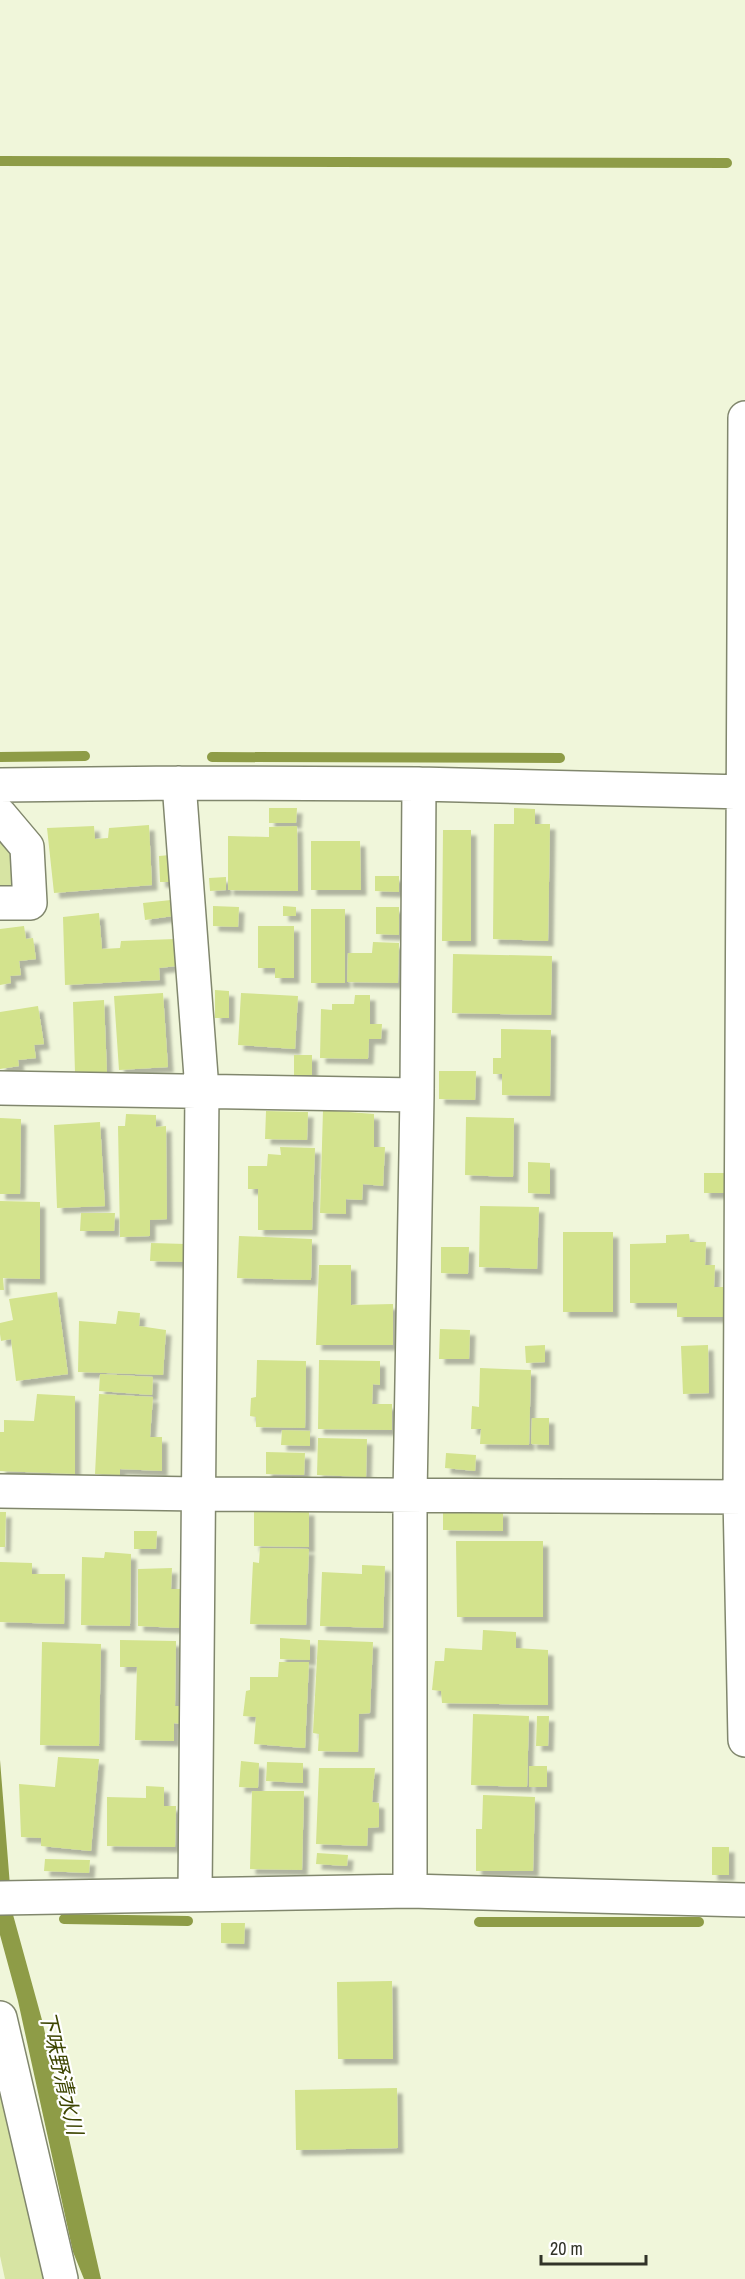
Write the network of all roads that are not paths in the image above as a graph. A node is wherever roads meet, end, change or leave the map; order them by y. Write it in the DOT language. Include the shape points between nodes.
graph roads {
  1 [pos="745,418"];
  2 [pos="179,783"];
  3 [pos="419,784"];
  4 [pos="0,785"];
  5 [pos="744,792"];
  6 [pos="0,815"];
  7 [pos="0,903"];
  8 [pos="0,1088"];
  9 [pos="202,1090"];
  10 [pos="417,1095"];
  11 [pos="0,1491"];
  12 [pos="198,1494"];
  13 [pos="410,1496"];
  14 [pos="742,1497"];
  15 [pos="745,1740"];
  16 [pos="410,1891"];
  17 [pos="195,1894"];
  18 [pos="0,1898"];
  19 [pos="745,1900"];
  20 [pos="0,2018"];
  21 [pos="61,2279"];
  1 -- 5 [label="street"];
  2 -- 3 [label="street"];
  2 -- 4 [label="street"];
  2 -- 9 [label="street"];
  3 -- 5 [label="street"];
  3 -- 10 [label="street"];
  5 -- 14 [label="street"];
  6 -- 7 [label="street" via="27,847 30,903"];
  8 -- 9 [label="street"];
  9 -- 10 [label="street"];
  9 -- 12 [label="street"];
  10 -- 13 [label="street"];
  11 -- 12 [label="street"];
  12 -- 13 [label="street"];
  12 -- 17 [label="street"];
  13 -- 14 [label="street"];
  13 -- 16 [label="street"];
  14 -- 15 [label="street"];
  16 -- 17 [label="street"];
  16 -- 19 [label="street"];
  17 -- 18 [label="street"];
  20 -- 21 [label="street"];
}
